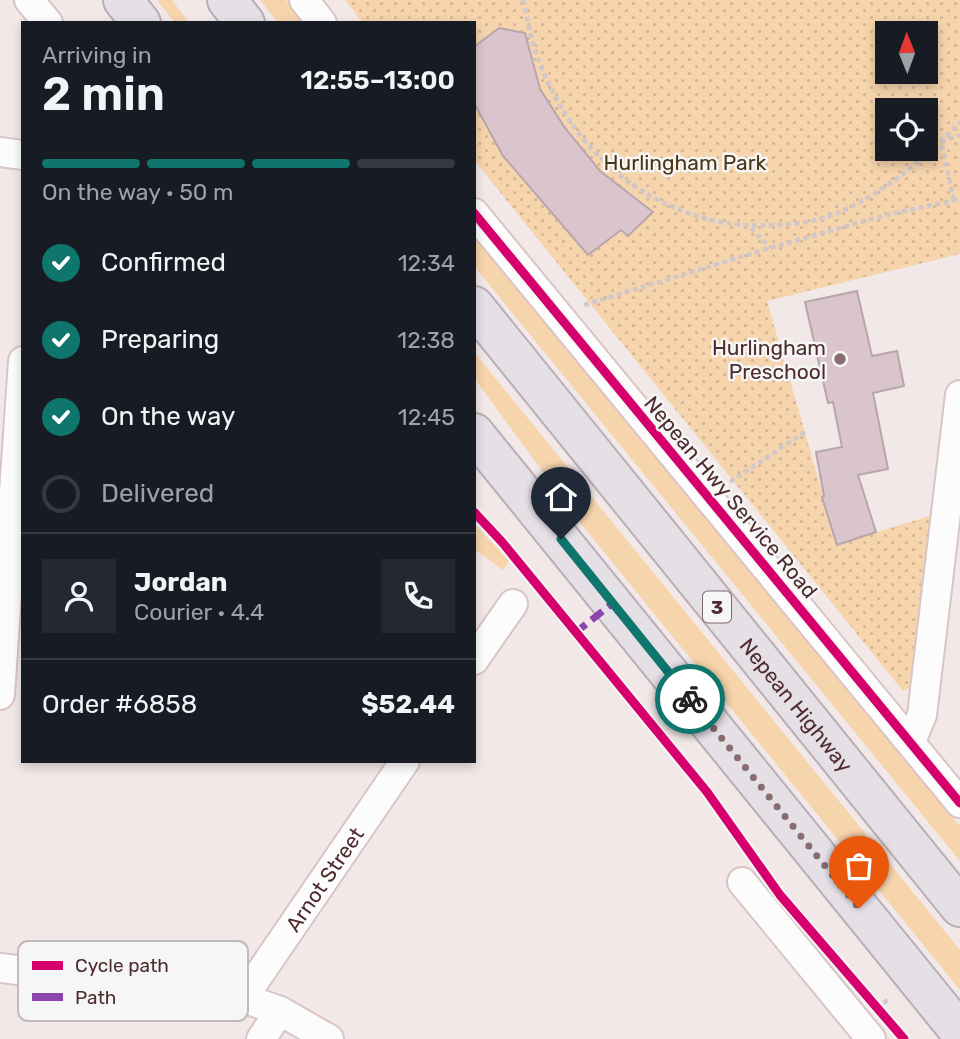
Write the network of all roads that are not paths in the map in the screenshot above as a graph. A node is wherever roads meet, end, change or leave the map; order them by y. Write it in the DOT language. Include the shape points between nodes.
graph roads {
  1 [pos="29,0"];
  2 [pos="123,0"];
  3 [pos="227,0"];
  4 [pos="304,0"];
  5 [pos="46,21"];
  6 [pos="139,21"];
  7 [pos="244,21"];
  8 [pos="320,21"];
  9 [pos="0,152"];
  10 [pos="21,155"];
  11 [pos="476,214"];
  12 [pos="476,308"];
  13 [pos="960,395"];
  14 [pos="21,418"];
  15 [pos="476,435"];
  16 [pos="16,561"];
  17 [pos="513,604"];
  18 [pos="476,657"];
  19 [pos="0,695"];
  20 [pos="911,741"];
  21 [pos="404,763"];
  22 [pos="960,803"];
  23 [pos="742,882"];
  24 [pos="960,907"];
  25 [pos="0,968"];
  26 [pos="18,970"];
  27 [pos="248,991"];
  28 [pos="248,1000"];
  29 [pos="280,1011"];
  30 [pos="878,1027"];
  31 [pos="960,1032"];
  32 [pos="261,1039"];
  33 [pos="329,1039"];
  1 -- 5 [label="street"];
  2 -- 6 [label="highway"];
  3 -- 7 [label="highway"];
  4 -- 8 [label="street"];
  9 -- 10 [label="street"];
  11 -- 20 [label="street, Nepean Hwy Service Road"];
  12 -- 24 [label="highway, Nepean Highway / 3"];
  13 -- 20 [label="street" via="922,715"];
  14 -- 16 [label="street"];
  15 -- 31 [label="highway"];
  16 -- 19 [label="street"];
  17 -- 18 [label="street"];
  20 -- 22 [label="street, Nepean Hwy Service Road"];
  21 -- 27 [label="street, Arnot Street"];
  23 -- 30 [label="street"];
  25 -- 26 [label="street"];
  28 -- 29 [label="street"];
  29 -- 32 [label="street"];
  29 -- 33 [label="street"];
}
